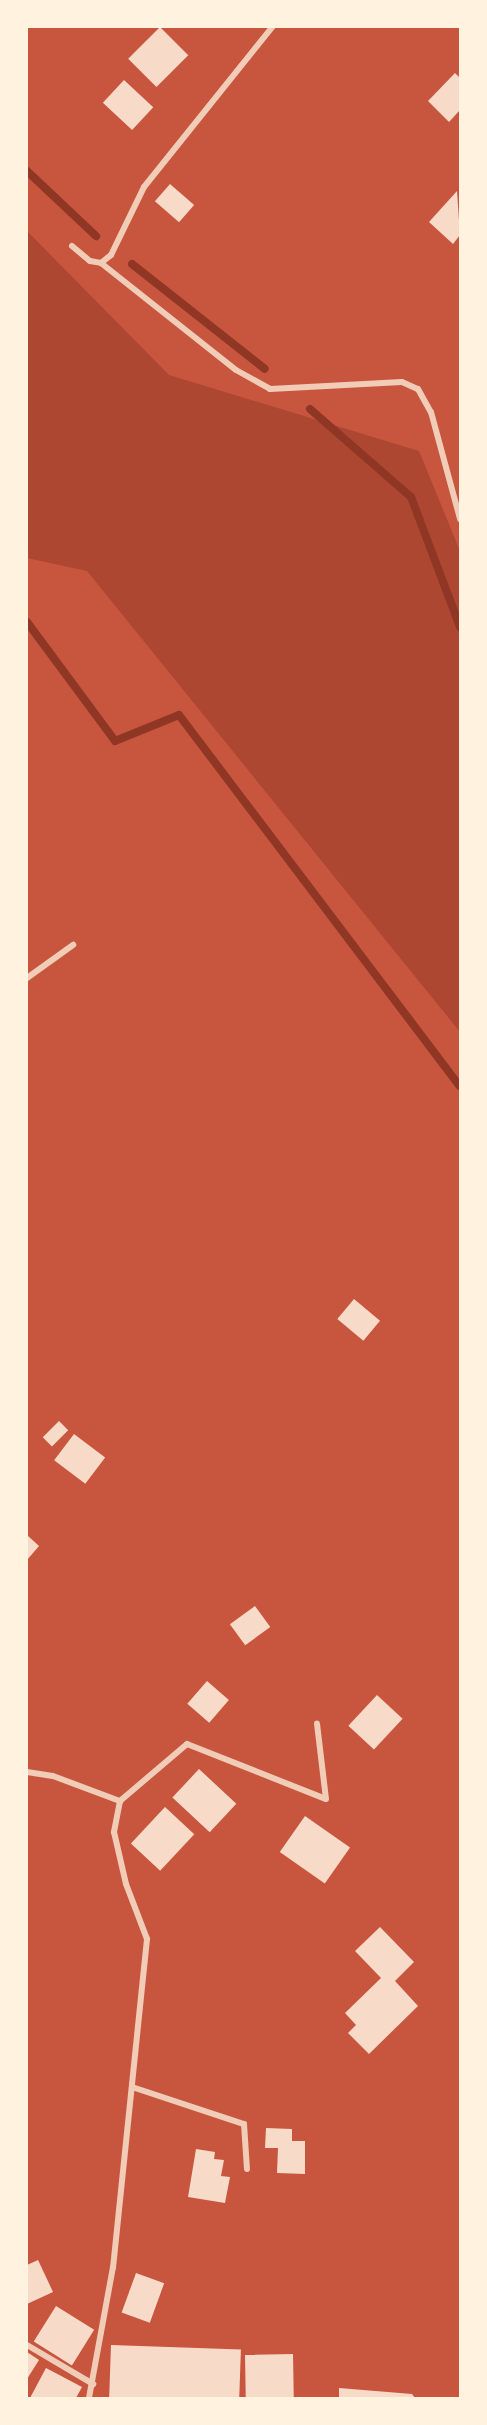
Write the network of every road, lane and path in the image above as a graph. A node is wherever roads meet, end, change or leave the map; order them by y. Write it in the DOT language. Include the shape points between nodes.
graph roads {
  1 [pos="272,27"];
  2 [pos="72,246"];
  3 [pos="101,264"];
  4 [pos="460,519"];
  5 [pos="73,945"];
  6 [pos="27,978"];
  7 [pos="317,1724"];
  8 [pos="27,1772"];
  9 [pos="120,1801"];
  10 [pos="132,2087"];
  11 [pos="247,2169"];
  12 [pos="27,2345"];
  13 [pos="93,2384"];
  14 [pos="89,2398"];
  1 -- 3 [label="street" via="144,187 117,245"];
  2 -- 3 [label="street" via="90,261"];
  3 -- 4 [label="street" via="236,370 270,389 402,382 418,389 431,412"];
  5 -- 6 [label="street"];
  7 -- 9 [label="street" via="327,1799 187,1744"];
  8 -- 9 [label="street" via="53,1776"];
  9 -- 10 [label="street" via="114,1832 126,1884 147,1939"];
  10 -- 11 [label="street" via="244,2124"];
  10 -- 13 [label="street" via="113,2267"];
  12 -- 13 [label="street"];
  13 -- 14 [label="street"];
}
